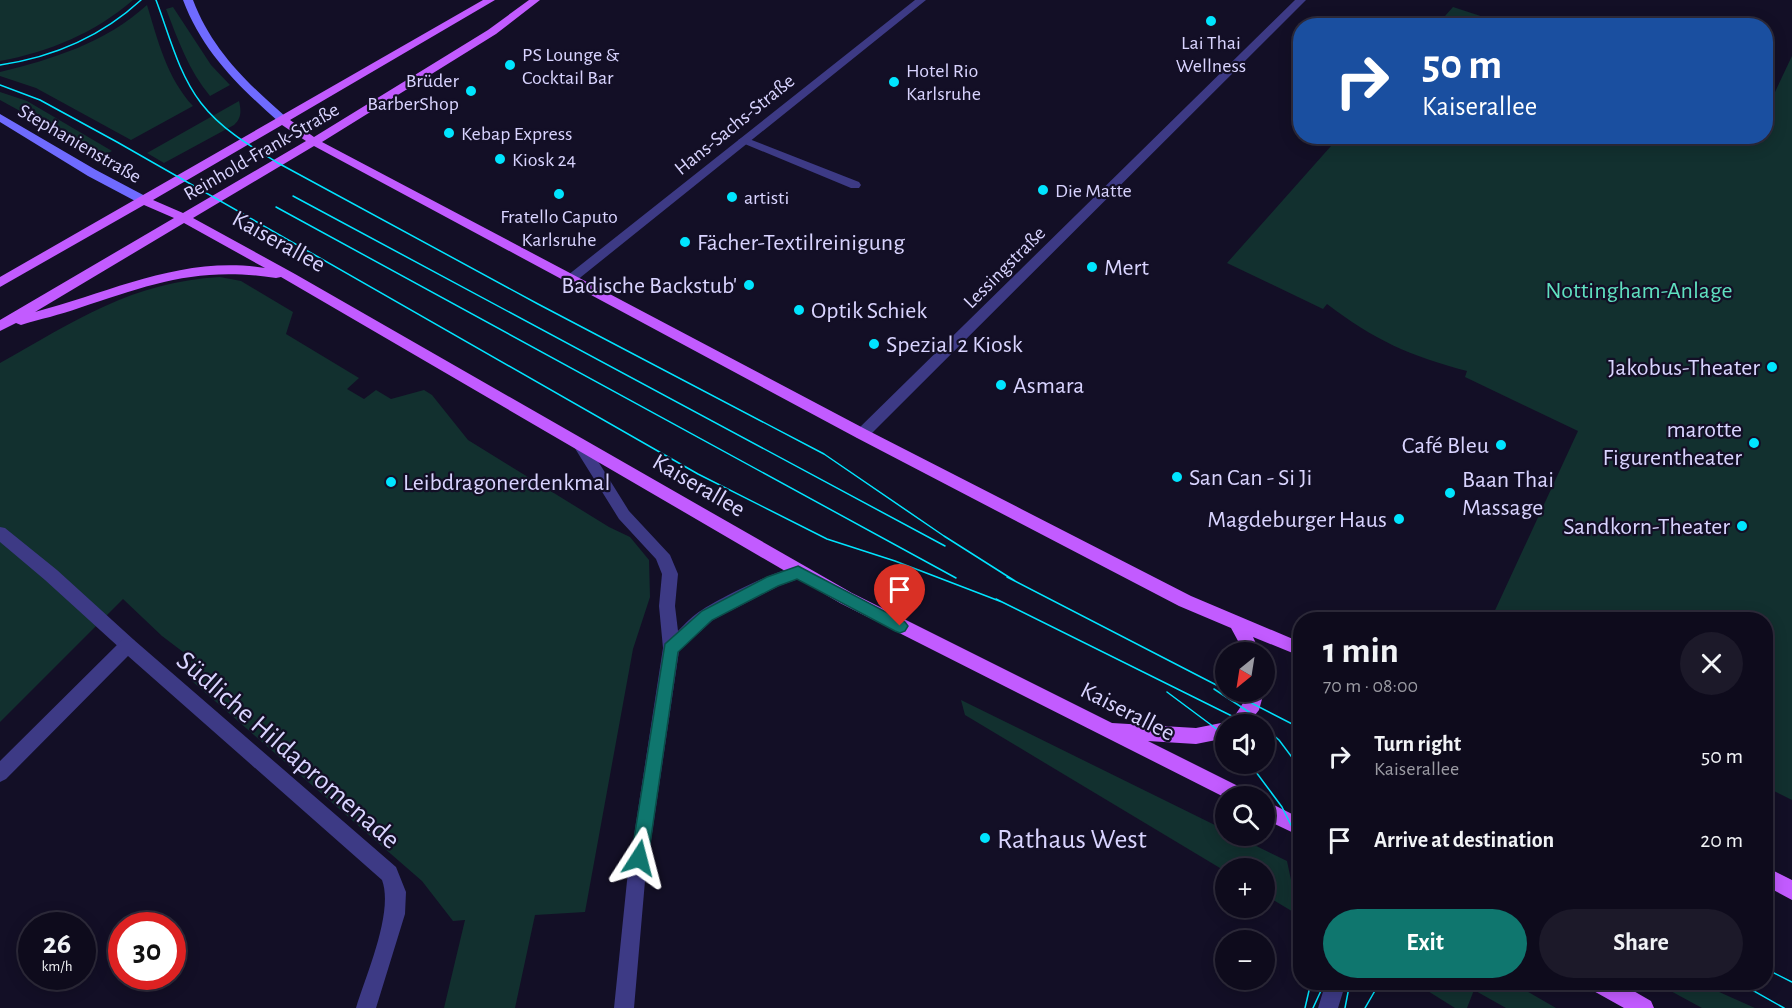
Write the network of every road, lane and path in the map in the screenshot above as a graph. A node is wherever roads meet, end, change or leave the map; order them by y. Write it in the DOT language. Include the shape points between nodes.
graph roads {
  1 [pos="188,0"];
  2 [pos="490,0"];
  3 [pos="535,0"];
  4 [pos="921,0"];
  5 [pos="1301,0"];
  6 [pos="0,117"];
  7 [pos="283,120"];
  8 [pos="744,140"];
  9 [pos="314,142"];
  10 [pos="855,185"];
  11 [pos="143,200"];
  12 [pos="184,218"];
  13 [pos="291,277"];
  14 [pos="572,278"];
  15 [pos="0,283"];
  16 [pos="0,326"];
  17 [pos="862,434"];
  18 [pos="581,446"];
  19 [pos="0,533"];
  20 [pos="798,572"];
  21 [pos="1237,623"];
  22 [pos="1246,642"];
  23 [pos="129,645"];
  24 [pos="1293,646"];
  25 [pos="671,648"];
  26 [pos="1109,730"];
  27 [pos="1215,732"];
  28 [pos="0,773"];
  29 [pos="1220,786"];
  30 [pos="1275,814"];
  31 [pos="1293,824"];
  32 [pos="1773,880"];
  33 [pos="1792,890"];
  34 [pos="1334,990"];
  35 [pos="1611,990"];
  36 [pos="366,1008"];
  37 [pos="624,1008"];
  38 [pos="1328,1008"];
  39 [pos="1644,1008"];
  1 -- 7 [label="main road" via="202,34 222,61"];
  2 -- 7 [label="main road, Reinhold-Frank-Straße"];
  3 -- 9 [label="main road, Reinhold-Frank-Straße" via="492,32"];
  4 -- 8 [label="street, Hans-Sachs-Straße"];
  5 -- 17 [label="street, Lessingstraße"];
  6 -- 11 [label="main road, Stephanienstraße"];
  7 -- 9 [label="main road"];
  7 -- 11 [label="main road, Reinhold-Frank-Straße"];
  8 -- 10 [label="street"];
  8 -- 14 [label="street, Hans-Sachs-Straße"];
  9 -- 12 [label="main road, Reinhold-Frank-Straße"];
  9 -- 14 [label="main road"];
  11 -- 12 [label="main road, Kaiserallee"];
  11 -- 15 [label="main road, Reinhold-Frank-Straße"];
  12 -- 13 [label="main road, Kaiserallee"];
  12 -- 16 [label="main road, Reinhold-Frank-Straße"];
  13 -- 16 [label="main road" via="249,268 192,270 143,280 82,303"];
  13 -- 18 [label="main road, Kaiserallee"];
  14 -- 17 [label="main road"];
  17 -- 21 [label="main road" via="1185,601"];
  18 -- 20 [label="main road, Kaiserallee"];
  18 -- 25 [label="street" via="624,515 662,555 670,574 667,606"];
  19 -- 23 [label="street, Südliche Hildapromenade"];
  20 -- 25 [label="street" via="707,615"];
  20 -- 26 [label="main road, Kaiserallee"];
  21 -- 22 [label="main road"];
  21 -- 24 [label="main road"];
  23 -- 28 [label="street"];
  23 -- 36 [label="street, Südliche Hildapromenade" via="389,874 396,892 395,914"];
  25 -- 37 [label="street" via="636,881"];
  26 -- 27 [label="main road" via="1196,736"];
  26 -- 29 [label="main road, Kaiserallee"];
  30 -- 31 [label="main road"];
  32 -- 33 [label="main road"];
  34 -- 38 [label="street"];
  35 -- 39 [label="main road"];
}
